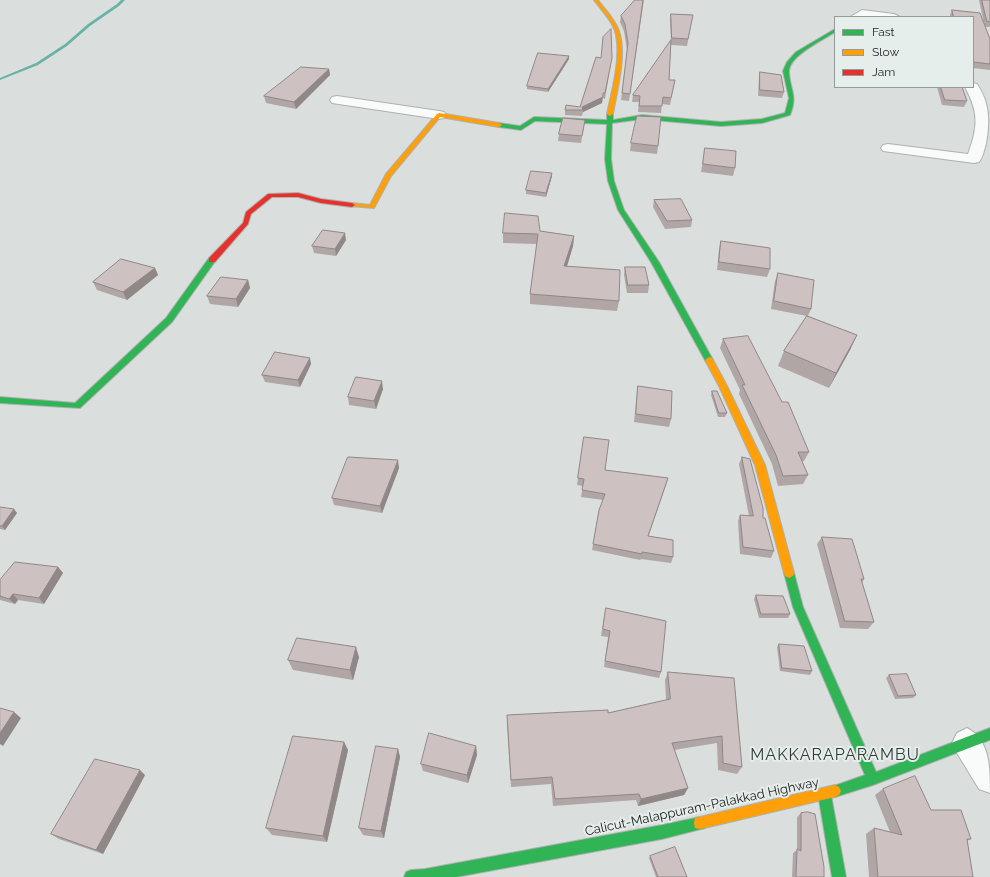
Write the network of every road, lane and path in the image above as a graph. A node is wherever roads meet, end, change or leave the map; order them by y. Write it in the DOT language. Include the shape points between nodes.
graph roads {
  1 [pos="596,0"];
  2 [pos="858,16"];
  3 [pos="886,16"];
  4 [pos="834,31"];
  5 [pos="973,88"];
  6 [pos="337,100"];
  7 [pos="439,115"];
  8 [pos="608,122"];
  9 [pos="888,148"];
  10 [pos="0,400"];
  11 [pos="978,738"];
  12 [pos="990,778"];
  13 [pos="873,780"];
  14 [pos="824,794"];
  15 [pos="411,877"];
  16 [pos="839,877"];
  1 -- 8 [label="main road" via="617,31 619,50 617,77"];
  2 -- 3 [label="street" via="862,13"];
  4 -- 8 [label="main road" via="798,53 790,62 786,71 792,98 788,114 762,121 721,124 642,117"];
  5 -- 9 [label="street" via="986,118 974,159"];
  6 -- 7 [label="street"];
  7 -- 8 [label="main road" via="508,128 520,128 534,119"];
  7 -- 10 [label="main road" via="388,175 372,207 321,201 298,195 270,195 248,213 246,223 215,256 169,320 77,406"];
  8 -- 13 [label="main road" via="611,181 622,210 655,262 723,386 760,465 798,606"];
  11 -- 12 [label="street"];
  11 -- 13 [label="main road, Calicut-Malappuram-Palakkad Highway"];
  13 -- 14 [label="main road, Calicut-Malappuram-Palakkad Highway"];
  14 -- 15 [label="main road, Calicut-Malappuram-Palakkad Highway" via="662,832"];
  14 -- 16 [label="main road"];
}
